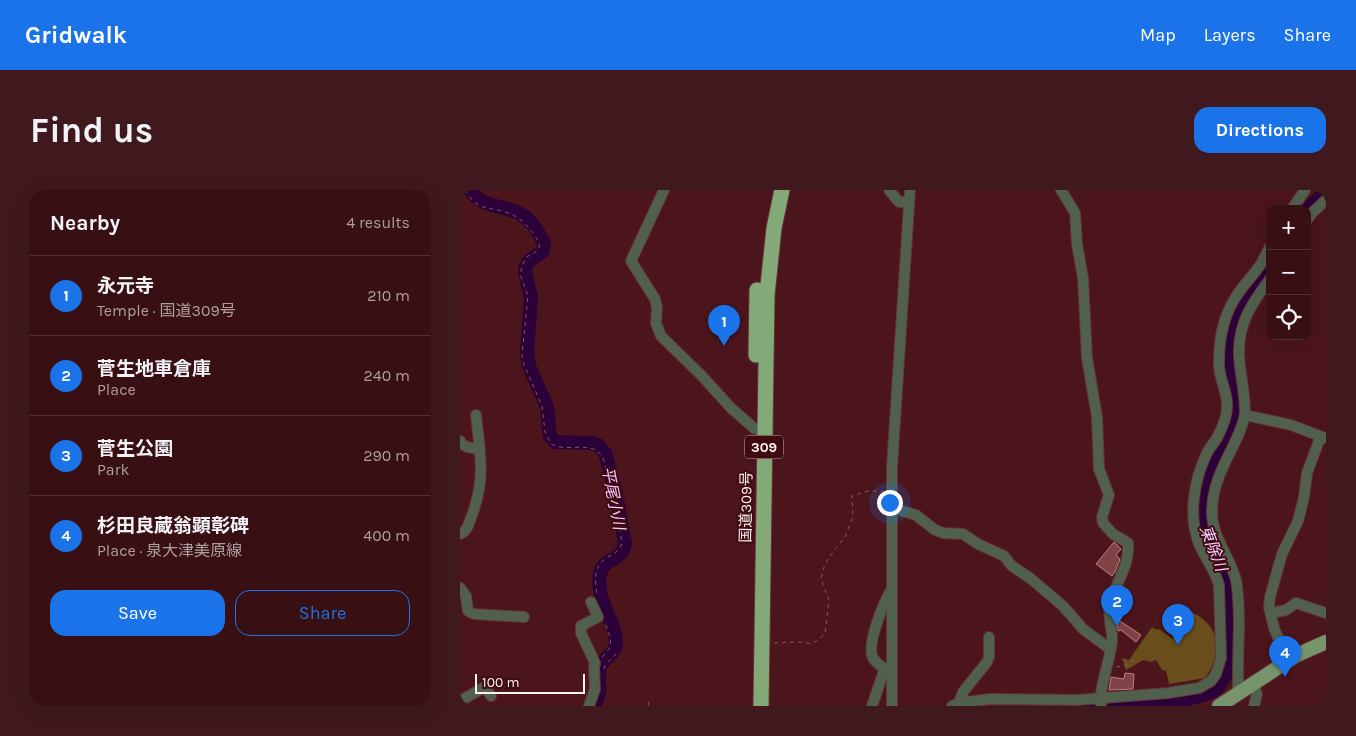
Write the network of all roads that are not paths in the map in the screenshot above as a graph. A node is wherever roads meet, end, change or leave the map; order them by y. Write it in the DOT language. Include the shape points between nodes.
graph roads {
  1 [pos="664,190"];
  2 [pos="772,190"];
  3 [pos="782,190"];
  4 [pos="889,190"];
  5 [pos="910,190"];
  6 [pos="1061,190"];
  7 [pos="1305,190"];
  8 [pos="1326,200"];
  9 [pos="909,202"];
  10 [pos="1295,205"];
  11 [pos="1311,215"];
  12 [pos="1268,250"];
  13 [pos="1266,284"];
  14 [pos="1226,321"];
  15 [pos="1244,326"];
  16 [pos="1244,414"];
  17 [pos="476,415"];
  18 [pos="760,429"];
  19 [pos="1323,438"];
  20 [pos="460,441"];
  21 [pos="479,449"];
  22 [pos="892,508"];
  23 [pos="460,534"];
  24 [pos="460,588"];
  25 [pos="892,589"];
  26 [pos="594,601"];
  27 [pos="1271,613"];
  28 [pos="1326,613"];
  29 [pos="524,617"];
  30 [pos="989,637"];
  31 [pos="1326,642"];
  32 [pos="1110,650"];
  33 [pos="1288,661"];
  34 [pos="888,670"];
  35 [pos="1254,684"];
  36 [pos="1238,694"];
  37 [pos="491,696"];
  38 [pos="460,701"];
  39 [pos="1101,702"];
  40 [pos="955,705"];
  41 [pos="589,706"];
  42 [pos="752,706"];
  43 [pos="761,706"];
  44 [pos="872,706"];
  45 [pos="892,706"];
  46 [pos="1219,706"];
  47 [pos="1254,706"];
  1 -- 18 [label="street" via="631,261 655,299 656,323 661,336 731,408"];
  2 -- 18 [label="highway, 国道309号 / 309" via="757,291"];
  3 -- 18 [label="highway, 国道309号 / 309" via="768,271"];
  4 -- 9 [label="street" via="900,202"];
  5 -- 9 [label="street"];
  6 -- 32 [label="street" via="1075,213 1083,278 1087,358 1097,417 1099,469 1109,495 1103,523 1128,543 1128,560 1110,606"];
  7 -- 10 [label="street"];
  8 -- 11 [label="street"];
  9 -- 22 [label="street"];
  12 -- 14 [label="street" via="1233,300"];
  13 -- 15 [label="street" via="1251,304"];
  14 -- 15 [label="street"];
  14 -- 39 [label="street" via="1219,346 1218,371 1227,406 1219,434 1206,454 1194,504 1198,542 1219,585 1221,658 1211,681 1199,688"];
  15 -- 16 [label="street" via="1239,355"];
  16 -- 19 [label="street" via="1291,425"];
  16 -- 36 [label="street" via="1236,442 1223,466 1212,512 1213,527 1236,581 1239,608"];
  17 -- 21 [label="street"];
  18 -- 42 [label="highway, 国道309号 / 309"];
  18 -- 43 [label="highway, 国道309号 / 309"];
  19 -- 27 [label="street" via="1307,473 1298,521 1282,554 1270,597"];
  20 -- 21 [label="street"];
  21 -- 23 [label="street" via="480,491 467,529"];
  22 -- 25 [label="street"];
  22 -- 32 [label="street" via="916,515 943,533 963,534 1004,556"];
  24 -- 29 [label="street" via="466,596 468,611 474,614"];
  25 -- 34 [label="street"];
  25 -- 34 [label="street" via="885,600 872,644 872,657"];
  26 -- 41 [label="street" via="598,617 581,626 595,663 595,689"];
  27 -- 28 [label="street" via="1286,610 1296,603"];
  27 -- 33 [label="street"];
  30 -- 40 [label="street" via="987,662"];
  31 -- 33 [label="main road"];
  32 -- 39 [label="street"];
  33 -- 35 [label="main road"];
  34 -- 44 [label="street"];
  34 -- 45 [label="street"];
  35 -- 36 [label="main road"];
  35 -- 47 [label="street"];
  36 -- 46 [label="main road"];
  37 -- 38 [label="street" via="485,687"];
  39 -- 40 [label="street" via="990,699"];
}
